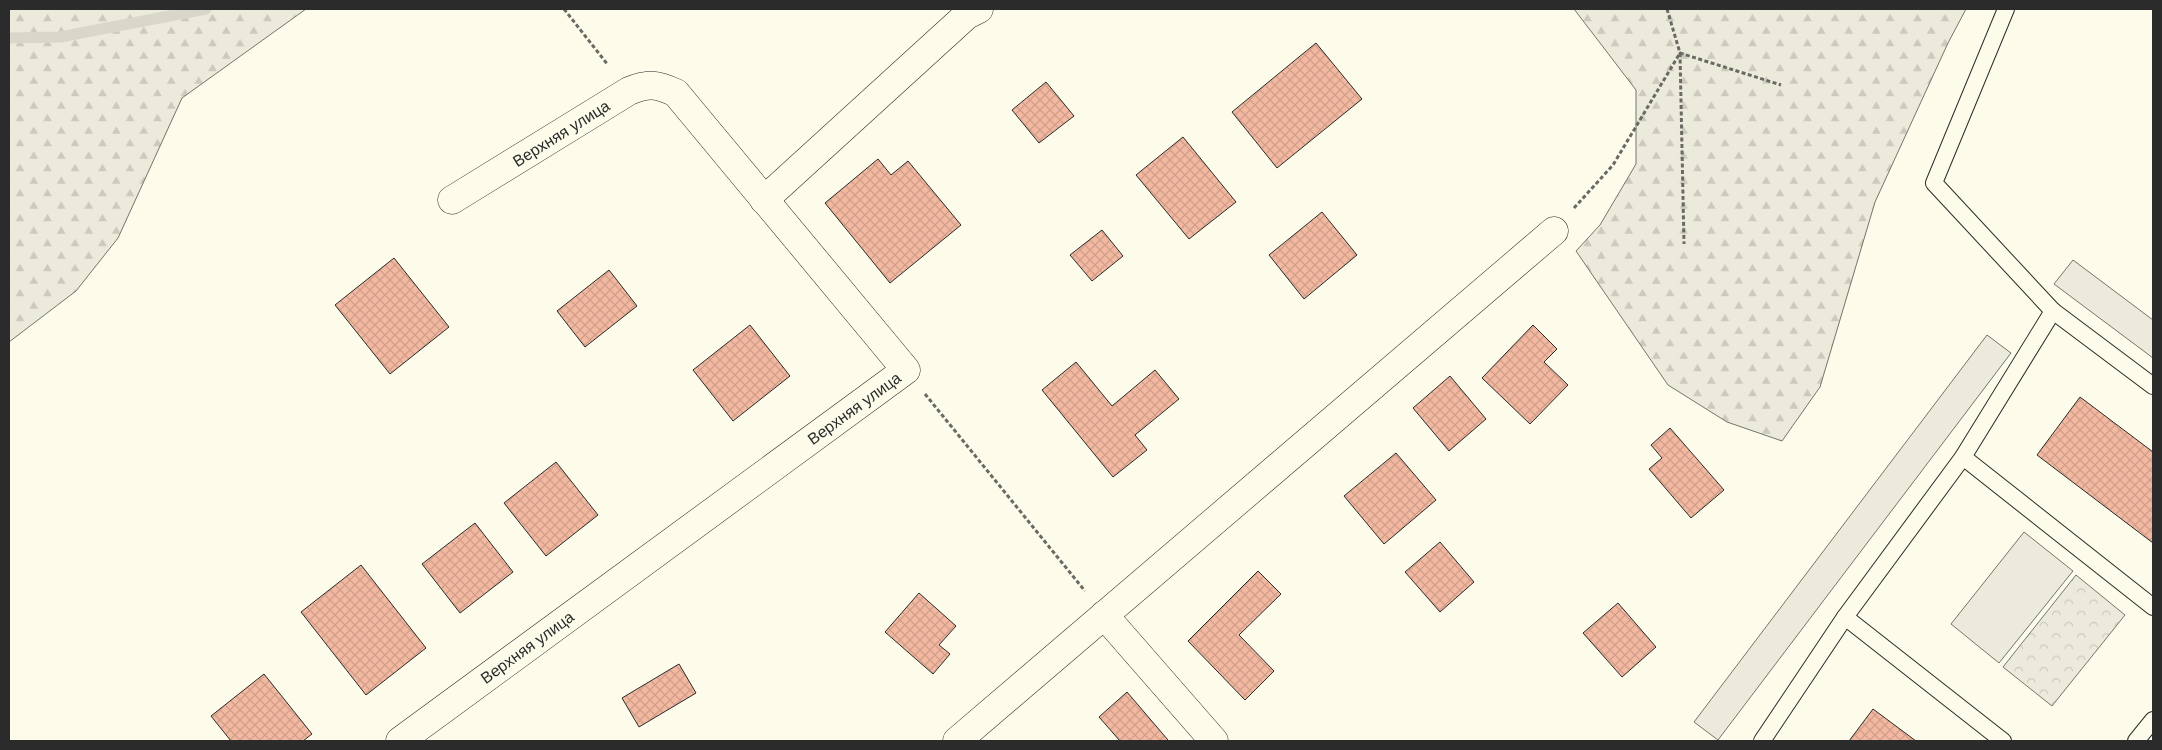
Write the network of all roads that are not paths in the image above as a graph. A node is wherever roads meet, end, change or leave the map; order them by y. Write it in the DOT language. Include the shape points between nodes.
graph roads {
  1 [pos="979,9"];
  2 [pos="2006,9"];
  3 [pos="452,200"];
  4 [pos="764,200"];
  5 [pos="1554,231"];
  6 [pos="2053,311"];
  7 [pos="2153,386"];
  8 [pos="1963,457"];
  9 [pos="2153,607"];
  10 [pos="1104,615"];
  11 [pos="1845,617"];
  12 [pos="2153,720"];
  13 [pos="400,741"];
  14 [pos="956,741"];
  15 [pos="1214,741"];
  16 [pos="1762,741"];
  17 [pos="2003,741"];
  18 [pos="2136,741"];
  1 -- 4 [label="street" via="967,15"];
  2 -- 6 [label="lane" via="1934,183"];
  3 -- 4 [label="street, Верхняя улица" via="629,92 642,86 659,85 676,93"];
  4 -- 13 [label="street, Верхняя улица" via="906,370"];
  5 -- 10 [label="street"];
  6 -- 7 [label="lane"];
  6 -- 8 [label="lane"];
  8 -- 9 [label="lane"];
  8 -- 11 [label="lane"];
  10 -- 14 [label="street"];
  10 -- 15 [label="street"];
  11 -- 16 [label="lane"];
  11 -- 17 [label="lane"];
  12 -- 18 [label="lane"];
}
